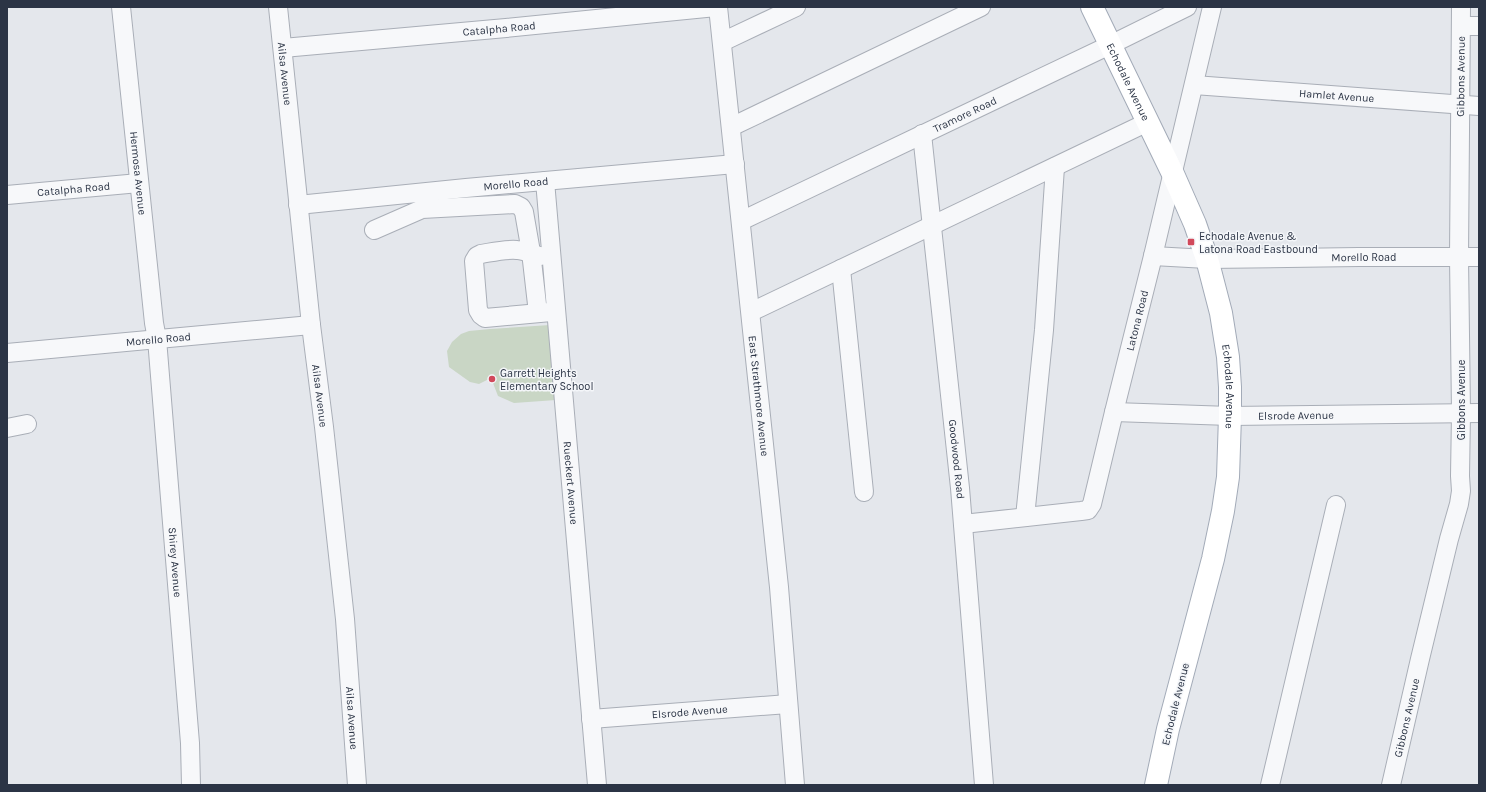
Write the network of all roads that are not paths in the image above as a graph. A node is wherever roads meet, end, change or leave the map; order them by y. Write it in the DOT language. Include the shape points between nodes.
graph roads {
  1 [pos="121,7"];
  2 [pos="278,7"];
  3 [pos="717,7"];
  4 [pos="796,7"];
  5 [pos="981,7"];
  6 [pos="1092,7"];
  7 [pos="1212,7"];
  8 [pos="1461,7"];
  9 [pos="1178,9"];
  10 [pos="1470,26"];
  11 [pos="722,42"];
  12 [pos="1110,45"];
  13 [pos="283,48"];
  14 [pos="1194,85"];
  15 [pos="1461,104"];
  16 [pos="1479,106"];
  17 [pos="1148,122"];
  18 [pos="731,127"];
  19 [pos="922,134"];
  20 [pos="735,164"];
  21 [pos="1055,167"];
  22 [pos="1173,174"];
  23 [pos="546,181"];
  24 [pos="140,183"];
  25 [pos="7,194"];
  26 [pos="298,205"];
  27 [pos="741,221"];
  28 [pos="931,226"];
  29 [pos="374,230"];
  30 [pos="531,252"];
  31 [pos="552,255"];
  32 [pos="1153,256"];
  33 [pos="1460,257"];
  34 [pos="1479,257"];
  35 [pos="1207,259"];
  36 [pos="841,269"];
  37 [pos="557,311"];
  38 [pos="751,312"];
  39 [pos="538,313"];
  40 [pos="311,325"];
  41 [pos="157,339"];
  42 [pos="7,353"];
  43 [pos="1114,412"];
  44 [pos="1470,413"];
  45 [pos="1230,416"];
  46 [pos="27,424"];
  47 [pos="7,428"];
  48 [pos="864,492"];
  49 [pos="1336,505"];
  50 [pos="1025,517"];
  51 [pos="963,524"];
  52 [pos="788,704"];
  53 [pos="591,719"];
  54 [pos="191,785"];
  55 [pos="357,785"];
  56 [pos="597,785"];
  57 [pos="795,785"];
  58 [pos="984,785"];
  59 [pos="1156,785"];
  60 [pos="1270,785"];
  61 [pos="1391,785"];
  1 -- 24 [label="street, Hermosa Avenue"];
  2 -- 13 [label="street, Ailsa Avenue"];
  3 -- 11 [label="street, East Strathmore Avenue"];
  3 -- 13 [label="street, Catalpha Road"];
  4 -- 11 [label="street"];
  5 -- 18 [label="street"];
  6 -- 12 [label="main road, Echodale Avenue"];
  7 -- 14 [label="street, Latona Road"];
  8 -- 10 [label="street, Gibbons Avenue"];
  9 -- 12 [label="street, Tramore Road"];
  10 -- 15 [label="street, Gibbons Avenue"];
  11 -- 18 [label="street, East Strathmore Avenue"];
  12 -- 17 [label="main road, Echodale Avenue"];
  12 -- 19 [label="street, Tramore Road"];
  13 -- 26 [label="street, Ailsa Avenue"];
  14 -- 15 [label="street, Hamlet Avenue"];
  14 -- 22 [label="street, Latona Road"];
  15 -- 16 [label="street, Hamlet Avenue"];
  15 -- 33 [label="street, Gibbons Avenue"];
  17 -- 21 [label="street"];
  17 -- 22 [label="main road, Echodale Avenue"];
  18 -- 20 [label="street, East Strathmore Avenue"];
  19 -- 27 [label="street, Tramore Road"];
  19 -- 28 [label="street, Goodwood Road"];
  20 -- 23 [label="street, Morello Road"];
  20 -- 27 [label="street, East Strathmore Avenue"];
  21 -- 28 [label="street"];
  21 -- 50 [label="street" via="1044,330"];
  22 -- 32 [label="street, Latona Road"];
  22 -- 35 [label="main road, Echodale Avenue"];
  23 -- 26 [label="street, Morello Road"];
  23 -- 31 [label="street, Rueckert Avenue"];
  24 -- 25 [label="street, Catalpha Road"];
  24 -- 41 [label="street, Hermosa Avenue"];
  26 -- 40 [label="street, Ailsa Avenue"];
  27 -- 38 [label="street, East Strathmore Avenue"];
  28 -- 36 [label="street"];
  28 -- 51 [label="street, Goodwood Road"];
  29 -- 30 [label="street" via="422,209 514,204 521,207 524,212"];
  30 -- 31 [label="street" via="539,257"];
  30 -- 39 [label="street"];
  30 -- 39 [label="street" via="517,250 477,256 474,261 478,310 485,318"];
  31 -- 37 [label="street, Rueckert Avenue"];
  32 -- 35 [label="street, Morello Road"];
  32 -- 43 [label="street, Latona Road"];
  33 -- 34 [label="street, Morello Road"];
  33 -- 35 [label="street, Morello Road"];
  33 -- 44 [label="street, Gibbons Avenue"];
  35 -- 45 [label="main road, Echodale Avenue" via="1222,313 1230,387"];
  36 -- 38 [label="street"];
  36 -- 48 [label="street"];
  37 -- 39 [label="street"];
  37 -- 53 [label="street, Rueckert Avenue"];
  38 -- 52 [label="street, East Strathmore Avenue" via="779,587"];
  40 -- 41 [label="street, Morello Road"];
  40 -- 55 [label="street, Ailsa Avenue" via="345,619"];
  41 -- 42 [label="street, Morello Road"];
  41 -- 54 [label="street, Shirey Avenue" via="190,735"];
  43 -- 45 [label="street, Elsrode Avenue"];
  43 -- 50 [label="street, Latona Road" via="1092,504 1088,510"];
  44 -- 45 [label="street, Elsrode Avenue"];
  44 -- 61 [label="street, Gibbons Avenue" via="1460,476 1459,504"];
  45 -- 59 [label="main road, Echodale Avenue" via="1228,477 1222,517"];
  46 -- 47 [label="street"];
  49 -- 60 [label="street"];
  50 -- 51 [label="street, Latona Road"];
  51 -- 58 [label="street, Goodwood Road"];
  52 -- 53 [label="street, Elsrode Avenue"];
  52 -- 57 [label="street, East Strathmore Avenue"];
  53 -- 56 [label="street, Rueckert Avenue"];
}
